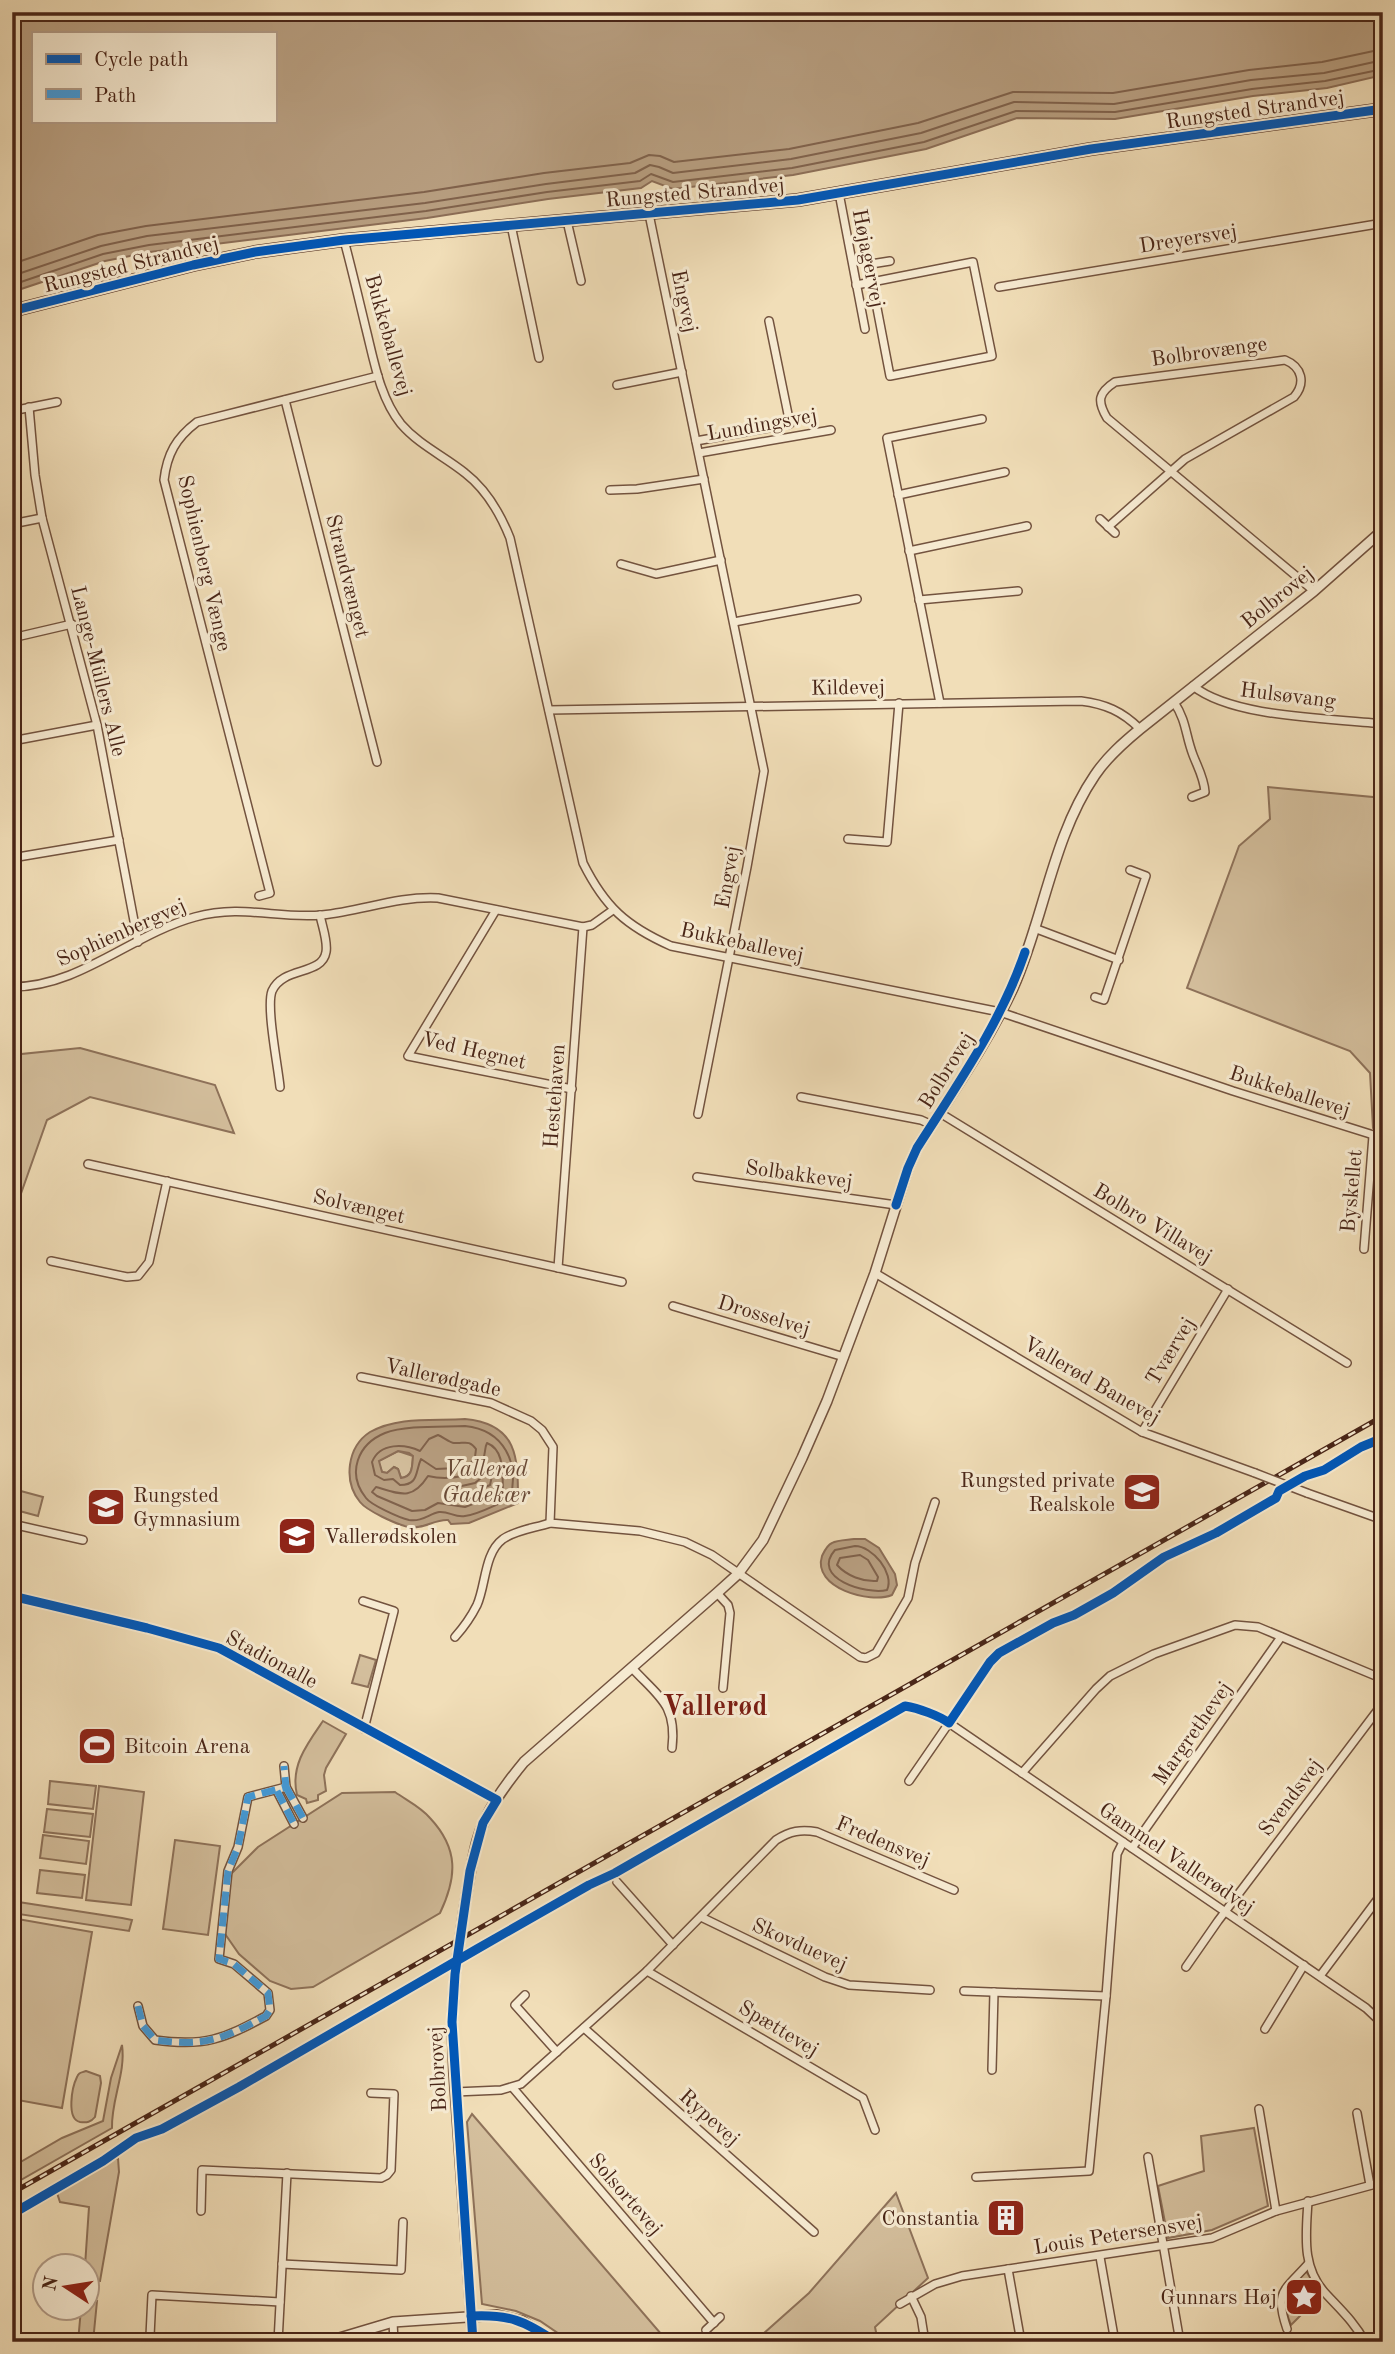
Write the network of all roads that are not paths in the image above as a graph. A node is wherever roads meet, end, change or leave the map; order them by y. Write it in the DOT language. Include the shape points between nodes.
graph roads {
  1 [pos="1383,109"];
  2 [pos="839,193"];
  3 [pos="649,214"];
  4 [pos="567,220"];
  5 [pos="1383,223"];
  6 [pos="511,225"];
  7 [pos="344,240"];
  8 [pos="890,261"];
  9 [pos="581,281"];
  10 [pos="872,282"];
  11 [pos="856,285"];
  12 [pos="999,287"];
  13 [pos="12,311"];
  14 [pos="769,321"];
  15 [pos="864,329"];
  16 [pos="539,358"];
  17 [pos="682,372"];
  18 [pos="378,376"];
  19 [pos="617,385"];
  20 [pos="285,400"];
  21 [pos="57,402"];
  22 [pos="29,407"];
  23 [pos="12,411"];
  24 [pos="982,419"];
  25 [pos="831,430"];
  26 [pos="696,441"];
  27 [pos="699,453"];
  28 [pos="1170,471"];
  29 [pos="1005,472"];
  30 [pos="704,479"];
  31 [pos="610,490"];
  32 [pos="898,495"];
  33 [pos="42,518"];
  34 [pos="1100,519"];
  35 [pos="12,524"];
  36 [pos="1027,526"];
  37 [pos="1108,527"];
  38 [pos="1383,530"];
  39 [pos="1115,533"];
  40 [pos="909,551"];
  41 [pos="721,559"];
  42 [pos="621,564"];
  43 [pos="1018,591"];
  44 [pos="1314,591"];
  45 [pos="857,599"];
  46 [pos="919,600"];
  47 [pos="733,622"];
  48 [pos="72,624"];
  49 [pos="12,638"];
  50 [pos="1193,686"];
  51 [pos="1174,702"];
  52 [pos="899,703"];
  53 [pos="940,703"];
  54 [pos="751,706"];
  55 [pos="549,710"];
  56 [pos="1383,724"];
  57 [pos="97,725"];
  58 [pos="1140,729"];
  59 [pos="12,741"];
  60 [pos="377,762"];
  61 [pos="1192,797"];
  62 [pos="848,839"];
  63 [pos="119,841"];
  64 [pos="12,858"];
  65 [pos="1130,870"];
  66 [pos="259,896"];
  67 [pos="496,910"];
  68 [pos="613,910"];
  69 [pos="320,915"];
  70 [pos="583,927"];
  71 [pos="1034,928"];
  72 [pos="138,942"];
  73 [pos="729,958"];
  74 [pos="1119,960"];
  75 [pos="12,987"];
  76 [pos="1095,997"];
  77 [pos="1000,1012"];
  78 [pos="280,1087"];
  79 [pos="572,1089"];
  80 [pos="801,1097"];
  81 [pos="940,1113"];
  82 [pos="698,1114"];
  83 [pos="932,1125"];
  84 [pos="1373,1136"];
  85 [pos="1383,1138"];
  86 [pos="88,1164"];
  87 [pos="697,1177"];
  88 [pos="167,1181"];
  89 [pos="896,1205"];
  90 [pos="1364,1250"];
  91 [pos="51,1261"];
  92 [pos="558,1268"];
  93 [pos="875,1273"];
  94 [pos="622,1282"];
  95 [pos="1228,1289"];
  96 [pos="673,1306"];
  97 [pos="844,1357"];
  98 [pos="1347,1363"];
  99 [pos="361,1377"];
  100 [pos="1142,1432"];
  101 [pos="935,1502"];
  102 [pos="1383,1520"];
  103 [pos="550,1523"];
  104 [pos="12,1524"];
  105 [pos="83,1540"];
  106 [pos="738,1574"];
  107 [pos="717,1594"];
  108 [pos="12,1596"];
  109 [pos="363,1601"];
  110 [pos="455,1637"];
  111 [pos="1281,1637"];
  112 [pos="632,1668"];
  113 [pos="1383,1679"];
  114 [pos="723,1688"];
  115 [pos="1383,1703"];
  116 [pos="364,1729"];
  117 [pos="672,1748"];
  118 [pos="284,1766"];
  119 [pos="1022,1773"];
  120 [pos="909,1782"];
  121 [pos="286,1787"];
  122 [pos="277,1791"];
  123 [pos="497,1800"];
  124 [pos="303,1818"];
  125 [pos="294,1824"];
  126 [pos="1123,1842"];
  127 [pos="1132,1848"];
  128 [pos="617,1882"];
  129 [pos="954,1891"];
  130 [pos="1383,1892"];
  131 [pos="1224,1912"];
  132 [pos="701,1917"];
  133 [pos="673,1945"];
  134 [pos="1304,1965"];
  135 [pos="1186,1967"];
  136 [pos="647,1971"];
  137 [pos="1320,1976"];
  138 [pos="930,1990"];
  139 [pos="964,1991"];
  140 [pos="994,1992"];
  141 [pos="525,1995"];
  142 [pos="1106,1996"];
  143 [pos="138,2006"];
  144 [pos="1383,2024"];
  145 [pos="584,2028"];
  146 [pos="1265,2029"];
  147 [pos="557,2052"];
  148 [pos="992,2070"];
  149 [pos="513,2088"];
  150 [pos="455,2092"];
  151 [pos="371,2093"];
  152 [pos="1259,2109"];
  153 [pos="1357,2113"];
  154 [pos="875,2130"];
  155 [pos="1148,2157"];
  156 [pos="287,2173"];
  157 [pos="976,2177"];
  158 [pos="1383,2182"];
  159 [pos="1370,2185"];
  160 [pos="1308,2201"];
  161 [pos="201,2211"];
  162 [pos="1276,2211"];
  163 [pos="403,2222"];
  164 [pos="814,2232"];
  165 [pos="1165,2246"];
  166 [pos="1100,2257"];
  167 [pos="282,2264"];
  168 [pos="1308,2264"];
  169 [pos="1008,2269"];
  170 [pos="911,2296"];
  171 [pos="280,2302"];
  172 [pos="900,2304"];
  173 [pos="471,2316"];
  174 [pos="393,2322"];
  175 [pos="706,2329"];
  176 [pos="1287,2329"];
  177 [pos="150,2336"];
  178 [pos="278,2342"];
  179 [pos="326,2342"];
  180 [pos="394,2342"];
  181 [pos="473,2342"];
  182 [pos="556,2342"];
  183 [pos="925,2342"];
  184 [pos="1021,2342"];
  185 [pos="1115,2342"];
  186 [pos="1180,2342"];
  187 [pos="1365,2342"];
  1 -- 2 [label="main road, Rungsted Strandvej" via="1091,149"];
  2 -- 3 [label="main road, Rungsted Strandvej"];
  2 -- 11 [label="street, Højagervej"];
  3 -- 4 [label="main road, Rungsted Strandvej"];
  3 -- 17 [label="street, Engvej"];
  4 -- 6 [label="main road, Rungsted Strandvej"];
  4 -- 9 [label="street"];
  5 -- 12 [label="street, Dreyersvej"];
  6 -- 7 [label="main road, Rungsted Strandvej"];
  6 -- 16 [label="street"];
  7 -- 13 [label="main road, Rungsted Strandvej" via="193,264"];
  7 -- 18 [label="street, Bukkeballevej"];
  8 -- 10 [label="street" via="871,264"];
  10 -- 10 [label="street" via="890,376 992,356 973,262"];
  10 -- 11 [label="street"];
  11 -- 15 [label="street, Højagervej"];
  14 -- 26 [label="street" via="790,425"];
  17 -- 19 [label="street"];
  17 -- 26 [label="street, Engvej"];
  18 -- 20 [label="street, Sophienberg Vænge"];
  18 -- 55 [label="street, Bukkeballevej" via="401,424 466,473 500,513 510,538"];
  20 -- 60 [label="street, Strandvænget"];
  20 -- 66 [label="street, Sophienberg Vænge" via="197,422 173,446 164,480 270,893"];
  21 -- 22 [label="street"];
  22 -- 23 [label="street"];
  22 -- 33 [label="street, Lange-Müllers Alle"];
  24 -- 32 [label="street" via="887,438"];
  25 -- 27 [label="street, Lundingsvej"];
  26 -- 27 [label="street, Engvej"];
  27 -- 30 [label="street, Engvej"];
  28 -- 28 [label="street, Bolbrovænge" via="1107,418 1101,407 1105,388 1115,382 1278,359 1296,367 1301,386 1294,397"];
  28 -- 37 [label="street, Bolbrovænge"];
  28 -- 44 [label="street, Bolbrovænge"];
  29 -- 32 [label="street"];
  30 -- 31 [label="street"];
  30 -- 41 [label="street, Engvej"];
  32 -- 40 [label="street"];
  33 -- 35 [label="street"];
  33 -- 48 [label="street, Lange-Müllers Alle"];
  34 -- 37 [label="street"];
  36 -- 40 [label="street"];
  37 -- 39 [label="street"];
  38 -- 44 [label="street, Bolbrovej"];
  40 -- 46 [label="street"];
  41 -- 42 [label="street" via="656,574"];
  41 -- 47 [label="street, Engvej"];
  43 -- 46 [label="street"];
  44 -- 50 [label="street, Bolbrovej"];
  45 -- 47 [label="street"];
  46 -- 53 [label="street"];
  47 -- 54 [label="street, Engvej"];
  48 -- 49 [label="street"];
  48 -- 57 [label="street, Lange-Müllers Alle"];
  50 -- 51 [label="street, Bolbrovej"];
  50 -- 56 [label="street, Hulsøvang" via="1228,705"];
  51 -- 58 [label="street, Bolbrovej"];
  51 -- 61 [label="street" via="1184,718 1204,781 1205,792"];
  52 -- 53 [label="street, Kildevej"];
  52 -- 54 [label="street, Kildevej"];
  52 -- 62 [label="street" via="887,842"];
  53 -- 58 [label="street, Kildevej" via="1081,701 1112,708"];
  54 -- 55 [label="street, Kildevej"];
  54 -- 73 [label="street, Engvej" via="764,779"];
  55 -- 68 [label="street, Bukkeballevej" via="583,863"];
  57 -- 59 [label="street"];
  57 -- 63 [label="street, Lange-Müllers Alle"];
  58 -- 71 [label="street, Bolbrovej" via="1115,750 1080,799"];
  63 -- 64 [label="street"];
  63 -- 72 [label="street, Lange-Müllers Alle"];
  65 -- 74 [label="street" via="1146,876"];
  67 -- 69 [label="street, Sophienbergvej" via="416,897"];
  67 -- 70 [label="street, Sophienbergvej"];
  67 -- 79 [label="street, Ved Hegnet" via="408,1056"];
  68 -- 70 [label="street"];
  68 -- 73 [label="street, Bukkeballevej" via="630,925 671,946"];
  69 -- 72 [label="street, Sophienbergvej" via="224,911 172,925"];
  69 -- 78 [label="street" via="326,948 322,961 286,975 270,999"];
  70 -- 79 [label="street, Hestehaven"];
  71 -- 74 [label="street"];
  71 -- 77 [label="street, Bolbrovej"];
  72 -- 75 [label="street, Sophienbergvej" via="76,973"];
  73 -- 77 [label="street, Bukkeballevej"];
  73 -- 82 [label="street, Engvej"];
  74 -- 76 [label="street" via="1104,1000"];
  77 -- 81 [label="street, Bolbrovej"];
  77 -- 84 [label="street, Bukkeballevej"];
  79 -- 92 [label="street, Hestehaven"];
  80 -- 83 [label="street"];
  81 -- 83 [label="street, Bolbrovej"];
  81 -- 95 [label="street, Bolbro Villavej"];
  83 -- 89 [label="street, Bolbrovej" via="908,1168"];
  84 -- 85 [label="street, Bukkeballevej"];
  84 -- 90 [label="street, Byskellet"];
  86 -- 88 [label="street, Solvænget"];
  87 -- 89 [label="street, Solbakkevej"];
  88 -- 91 [label="street" via="149,1262 138,1276"];
  88 -- 92 [label="street, Solvænget"];
  89 -- 93 [label="street, Bolbrovej"];
  92 -- 94 [label="street, Solvænget"];
  93 -- 97 [label="street, Bolbrovej"];
  93 -- 100 [label="street, Vallerød Banevej"];
  95 -- 98 [label="street, Bolbro Villavej"];
  95 -- 100 [label="street, Tværvej"];
  96 -- 97 [label="street, Drosselvej"];
  97 -- 106 [label="street, Bolbrovej" via="792,1480 762,1540"];
  99 -- 103 [label="street, Vallerødgade" via="491,1403 542,1430 553,1447"];
  100 -- 102 [label="street, Vallerød Banevej, bridge"];
  101 -- 106 [label="street" via="908,1598 872,1656 851,1653"];
  103 -- 106 [label="street" via="668,1536 711,1555"];
  103 -- 110 [label="street" via="514,1533 497,1545 478,1603"];
  104 -- 105 [label="street"];
  106 -- 107 [label="street, Bolbrovej"];
  107 -- 112 [label="street, Bolbrovej"];
  107 -- 114 [label="street" via="730,1613"];
  108 -- 116 [label="street, Stadionalle" via="219,1648"];
  109 -- 116 [label="street" via="394,1611"];
  111 -- 113 [label="street"];
  111 -- 119 [label="street" via="1258,1627 1235,1625 1154,1654 1110,1676"];
  111 -- 127 [label="street, Margrethevej"];
  112 -- 117 [label="street" via="667,1705 674,1731"];
  112 -- 123 [label="street, Bolbrovej" via="526,1759"];
  115 -- 131 [label="street, Svendsvej"];
  116 -- 123 [label="street, Stadionalle"];
  118 -- 121 [label="street"];
  119 -- 120 [label="street, Gammel Vallerødvej" via="949,1723"];
  119 -- 126 [label="street, Gammel Vallerødvej"];
  121 -- 122 [label="street"];
  121 -- 124 [label="street"];
  122 -- 125 [label="street"];
  122 -- 143 [label="street" via="248,1797 228,1871 219,1959 234,1964 268,1993 270,2010 228,2036 200,2043 155,2040 143,2026"];
  123 -- 150 [label="street, Bolbrovej, bridge" via="477,1840 464,1910 452,2022"];
  126 -- 127 [label="street, Gammel Vallerødvej"];
  126 -- 142 [label="street" via="1117,1854"];
  127 -- 131 [label="street, Gammel Vallerødvej"];
  128 -- 133 [label="street"];
  129 -- 132 [label="street, Fredensvej" via="817,1832 796,1831 776,1840"];
  130 -- 137 [label="street"];
  131 -- 134 [label="street, Gammel Vallerødvej"];
  131 -- 135 [label="street, Svendsvej"];
  132 -- 133 [label="street, Fredensvej"];
  132 -- 138 [label="street, Skovduevej" via="849,1985"];
  133 -- 136 [label="street, Fredensvej"];
  134 -- 137 [label="street, Gammel Vallerødvej"];
  134 -- 146 [label="street"];
  136 -- 145 [label="street, Fredensvej"];
  136 -- 154 [label="street, Spættevej" via="863,2098"];
  137 -- 144 [label="street, Gammel Vallerødvej"];
  139 -- 140 [label="street"];
  140 -- 142 [label="street"];
  140 -- 148 [label="street"];
  141 -- 147 [label="street" via="515,2004"];
  142 -- 157 [label="street" via="1089,2171"];
  145 -- 147 [label="street, Fredensvej"];
  145 -- 164 [label="street, Rypevej"];
  147 -- 149 [label="street, Fredensvej"];
  149 -- 150 [label="street"];
  149 -- 175 [label="street, Solsortevej" via="717,2320"];
  150 -- 173 [label="street, Bolbrovej"];
  151 -- 156 [label="street" via="394,2094 391,2170 387,2175"];
  152 -- 162 [label="street"];
  153 -- 159 [label="street"];
  155 -- 165 [label="street"];
  156 -- 161 [label="street" via="202,2169"];
  156 -- 167 [label="street"];
  158 -- 159 [label="street, Louis Petersensvej"];
  159 -- 160 [label="street, Louis Petersensvej"];
  160 -- 162 [label="street, Louis Petersensvej"];
  160 -- 168 [label="street"];
  162 -- 165 [label="street, Louis Petersensvej" via="1212,2238"];
  163 -- 167 [label="street" via="401,2270"];
  165 -- 166 [label="street, Louis Petersensvej"];
  165 -- 186 [label="street"];
  166 -- 169 [label="street, Louis Petersensvej"];
  166 -- 185 [label="street"];
  167 -- 171 [label="street"];
  168 -- 176 [label="street" via="1281,2299"];
  168 -- 187 [label="street" via="1325,2294"];
  169 -- 170 [label="street, Louis Petersensvej" via="962,2276"];
  169 -- 184 [label="street"];
  170 -- 172 [label="street, Louis Petersensvej"];
  170 -- 183 [label="street"];
  171 -- 177 [label="street" via="152,2295"];
  171 -- 178 [label="street"];
  173 -- 174 [label="street"];
  173 -- 181 [label="street, Bolbrovej"];
  173 -- 182 [label="street" via="511,2317"];
  174 -- 179 [label="street"];
  174 -- 180 [label="street"];
}
